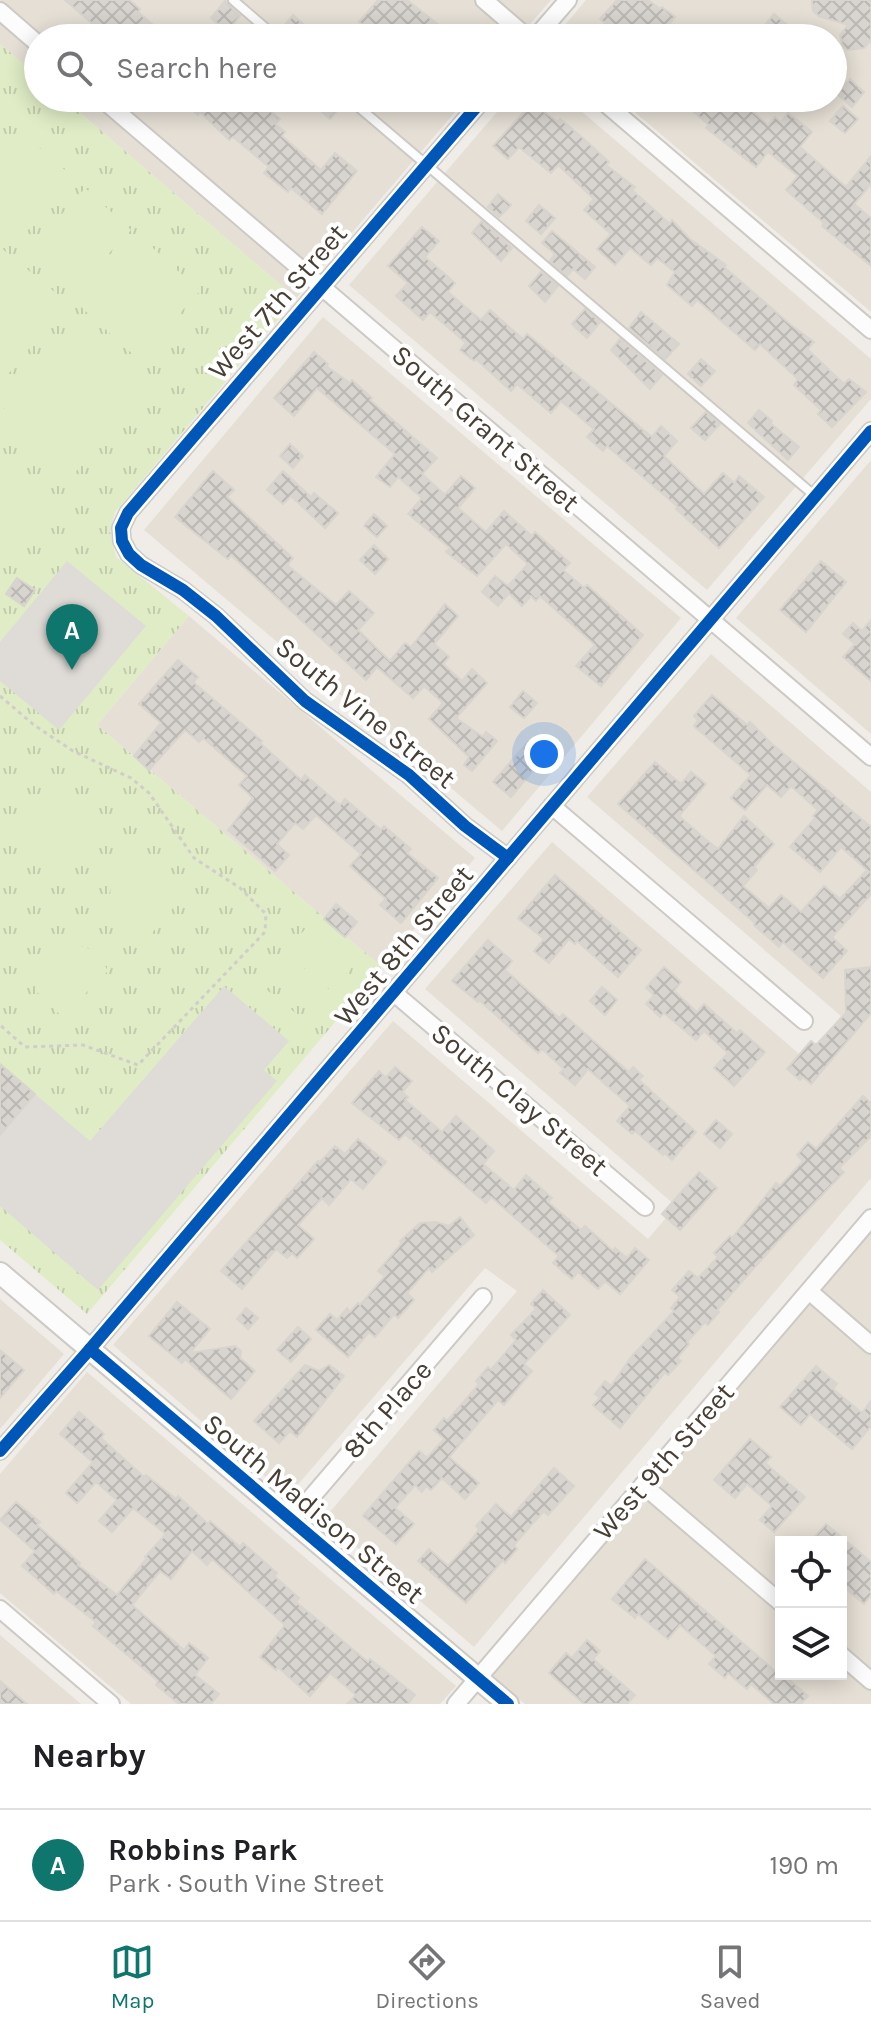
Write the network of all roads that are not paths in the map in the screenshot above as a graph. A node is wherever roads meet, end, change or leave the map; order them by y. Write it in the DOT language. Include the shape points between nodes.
graph roads {
  1 [pos="233,0"];
  2 [pos="484,0"];
  3 [pos="568,0"];
  4 [pos="0,11"];
  5 [pos="261,24"];
  6 [pos="512,24"];
  7 [pos="547,24"];
  8 [pos="24,32"];
  9 [pos="117,112"];
  10 [pos="364,112"];
  11 [pos="472,112"];
  12 [pos="615,112"];
  13 [pos="426,165"];
  14 [pos="320,287"];
  15 [pos="871,330"];
  16 [pos="871,431"];
  17 [pos="815,496"];
  18 [pos="122,541"];
  19 [pos="710,620"];
  20 [pos="871,757"];
  21 [pos="552,806"];
  22 [pos="508,858"];
  23 [pos="393,992"];
  24 [pos="804,1021"];
  25 [pos="645,1207"];
  26 [pos="871,1218"];
  27 [pos="0,1273"];
  28 [pos="809,1291"];
  29 [pos="483,1297"];
  30 [pos="871,1345"];
  31 [pos="90,1349"];
  32 [pos="0,1450"];
  33 [pos="643,1485"];
  34 [pos="291,1521"];
  35 [pos="775,1598"];
  36 [pos="0,1609"];
  37 [pos="847,1660"];
  38 [pos="477,1678"];
  39 [pos="871,1681"];
  40 [pos="111,1704"];
  41 [pos="456,1704"];
  42 [pos="508,1704"];
  1 -- 5 [label="lane"];
  2 -- 6 [label="street"];
  3 -- 7 [label="street"];
  4 -- 8 [label="street"];
  9 -- 14 [label="street, South Grant Street"];
  10 -- 13 [label="lane"];
  11 -- 13 [label="street, West 7th Street"];
  12 -- 15 [label="street"];
  13 -- 14 [label="street, West 7th Street"];
  13 -- 17 [label="lane"];
  14 -- 18 [label="street, West 7th Street" via="128,513"];
  14 -- 19 [label="street, South Grant Street"];
  16 -- 17 [label="street, West 8th Street"];
  17 -- 19 [label="street, West 8th Street"];
  18 -- 22 [label="street, South Vine Street" via="141,565 216,616 305,701 409,775"];
  19 -- 20 [label="street, South Grant Street"];
  19 -- 21 [label="street, West 8th Street"];
  21 -- 22 [label="street, West 8th Street"];
  21 -- 24 [label="street"];
  22 -- 23 [label="street, West 8th Street"];
  23 -- 25 [label="street, South Clay Street"];
  23 -- 31 [label="street, West 8th Street"];
  26 -- 28 [label="street, West 9th Street"];
  27 -- 31 [label="street, South Madison Street"];
  28 -- 30 [label="street"];
  28 -- 33 [label="street, West 9th Street"];
  29 -- 34 [label="street, 8th Place"];
  31 -- 32 [label="street, West 8th Street"];
  31 -- 34 [label="street, South Madison Street"];
  33 -- 35 [label="street"];
  33 -- 38 [label="street, West 9th Street"];
  34 -- 38 [label="street, South Madison Street"];
  36 -- 40 [label="street"];
  37 -- 39 [label="street"];
  38 -- 41 [label="street, West 9th Street"];
  38 -- 42 [label="street, South Madison Street"];
}
